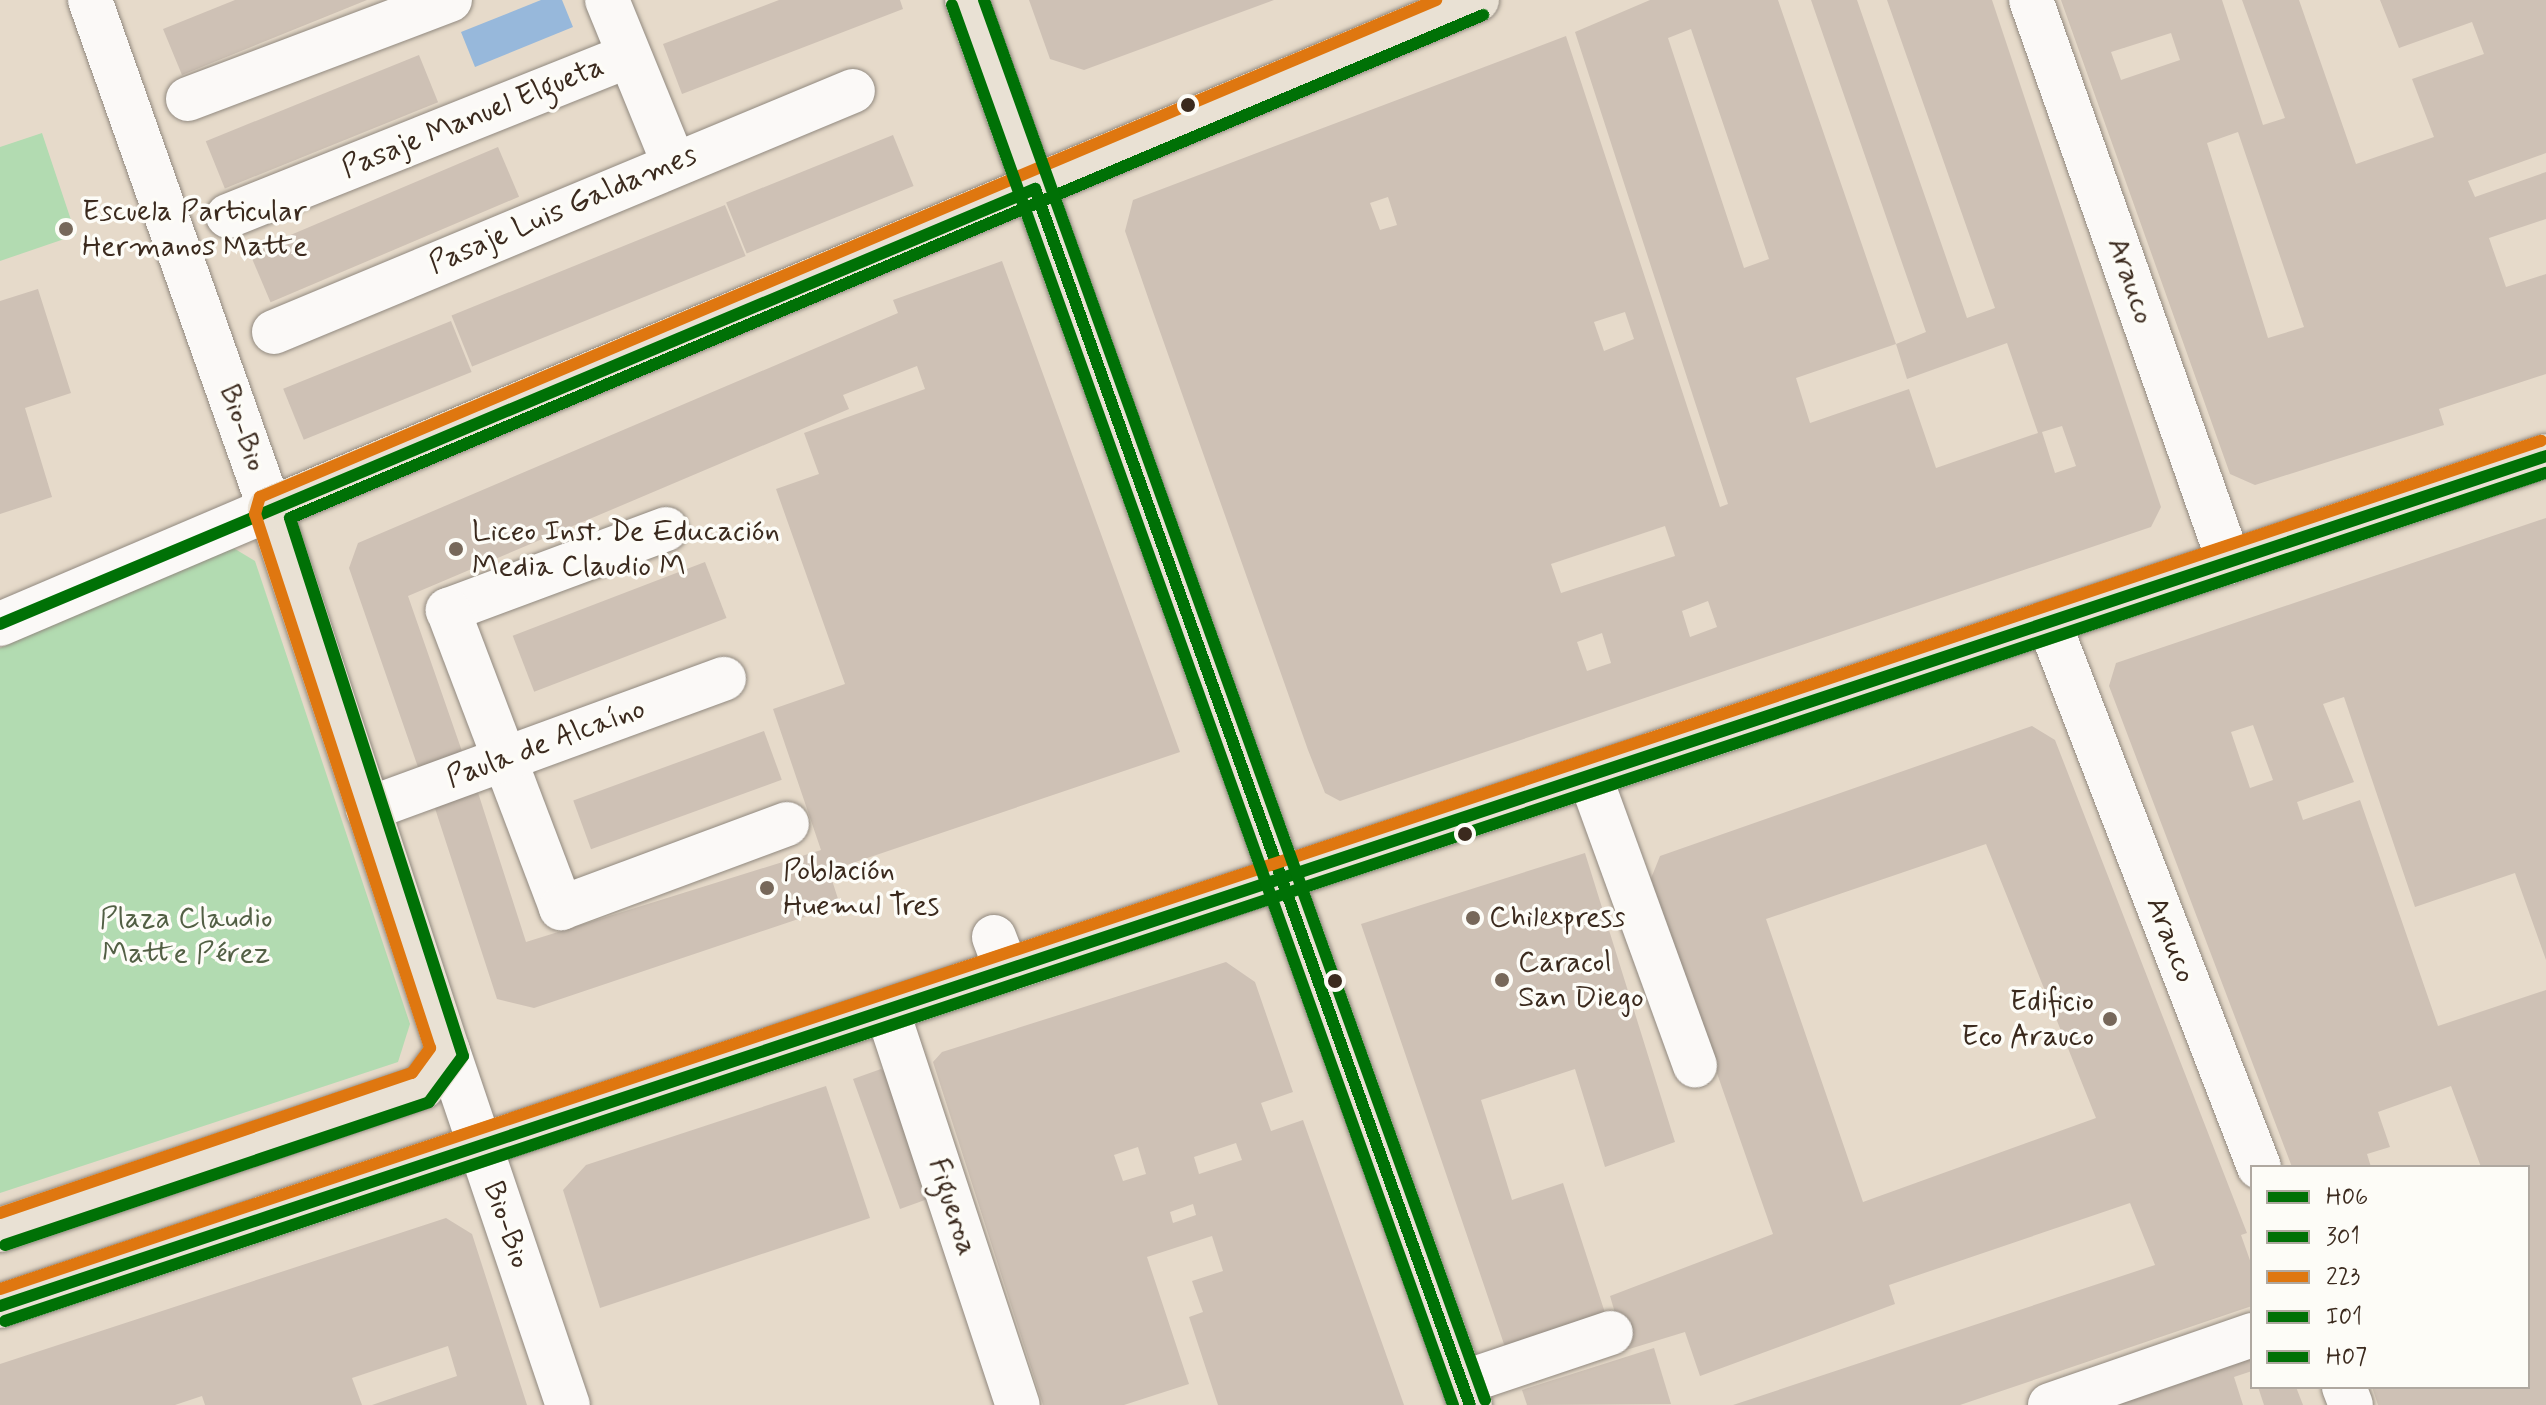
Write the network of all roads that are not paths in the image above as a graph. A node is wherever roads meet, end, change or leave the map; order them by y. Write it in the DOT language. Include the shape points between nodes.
graph roads {
  1 [pos="90,0"];
  2 [pos="450,0"];
  3 [pos="607,0"];
  4 [pos="967,0"];
  5 [pos="1477,0"];
  6 [pos="2031,0"];
  7 [pos="629,56"];
  8 [pos="853,91"];
  9 [pos="188,99"];
  10 [pos="674,164"];
  11 [pos="1035,189"];
  12 [pos="228,216"];
  13 [pos="274,332"];
  14 [pos="2546,456"];
  15 [pos="270,509"];
  16 [pos="666,529"];
  17 [pos="2229,562"];
  18 [pos="2049,623"];
  19 [pos="0,624"];
  20 [pos="724,679"];
  21 [pos="505,760"];
  22 [pos="1590,777"];
  23 [pos="368,809"];
  24 [pos="787,824"];
  25 [pos="1283,880"];
  26 [pos="887,1010"];
  27 [pos="448,1051"];
  28 [pos="1695,1066"];
  29 [pos="480,1146"];
  30 [pos="2258,1165"];
  31 [pos="0,1230"];
  32 [pos="0,1306"];
  33 [pos="1611,1333"];
  34 [pos="2250,1336"];
  35 [pos="1466,1394"];
  36 [pos="568,1405"];
  37 [pos="1018,1405"];
  38 [pos="2050,1405"];
  1 -- 15 [label="street, Bio-Bio"];
  2 -- 9 [label="street"];
  3 -- 7 [label="street"];
  4 -- 11 [label="main road"];
  5 -- 11 [label="main road"];
  6 -- 17 [label="street, Arauco"];
  7 -- 10 [label="street"];
  7 -- 12 [label="street, Pasaje Manuel Elgueta"];
  8 -- 10 [label="street, Pasaje Luis Galdames"];
  10 -- 13 [label="street, Pasaje Luis Galdames"];
  11 -- 15 [label="main road"];
  11 -- 25 [label="main road"];
  14 -- 17 [label="main road"];
  15 -- 19 [label="street"];
  15 -- 23 [label="main road, Bio-Bio"];
  16 -- 21 [label="street" via="448,610"];
  17 -- 18 [label="main road"];
  18 -- 22 [label="main road"];
  18 -- 30 [label="street, Arauco"];
  20 -- 21 [label="street, Paula de Alcaíno"];
  21 -- 23 [label="street, Paula de Alcaíno"];
  21 -- 24 [label="street" via="561,908"];
  22 -- 25 [label="main road"];
  22 -- 28 [label="street"];
  23 -- 27 [label="main road, Bio-Bio"];
  25 -- 26 [label="main road" via="1000,953"];
  25 -- 35 [label="main road"];
  26 -- 29 [label="main road"];
  26 -- 37 [label="street, Figueroa"];
  27 -- 29 [label="street, Bio-Bio"];
  27 -- 31 [label="main road" via="422,1087"];
  29 -- 32 [label="main road"];
  29 -- 36 [label="street, Bio-Bio"];
  33 -- 35 [label="street"];
  34 -- 38 [label="street"];
}
